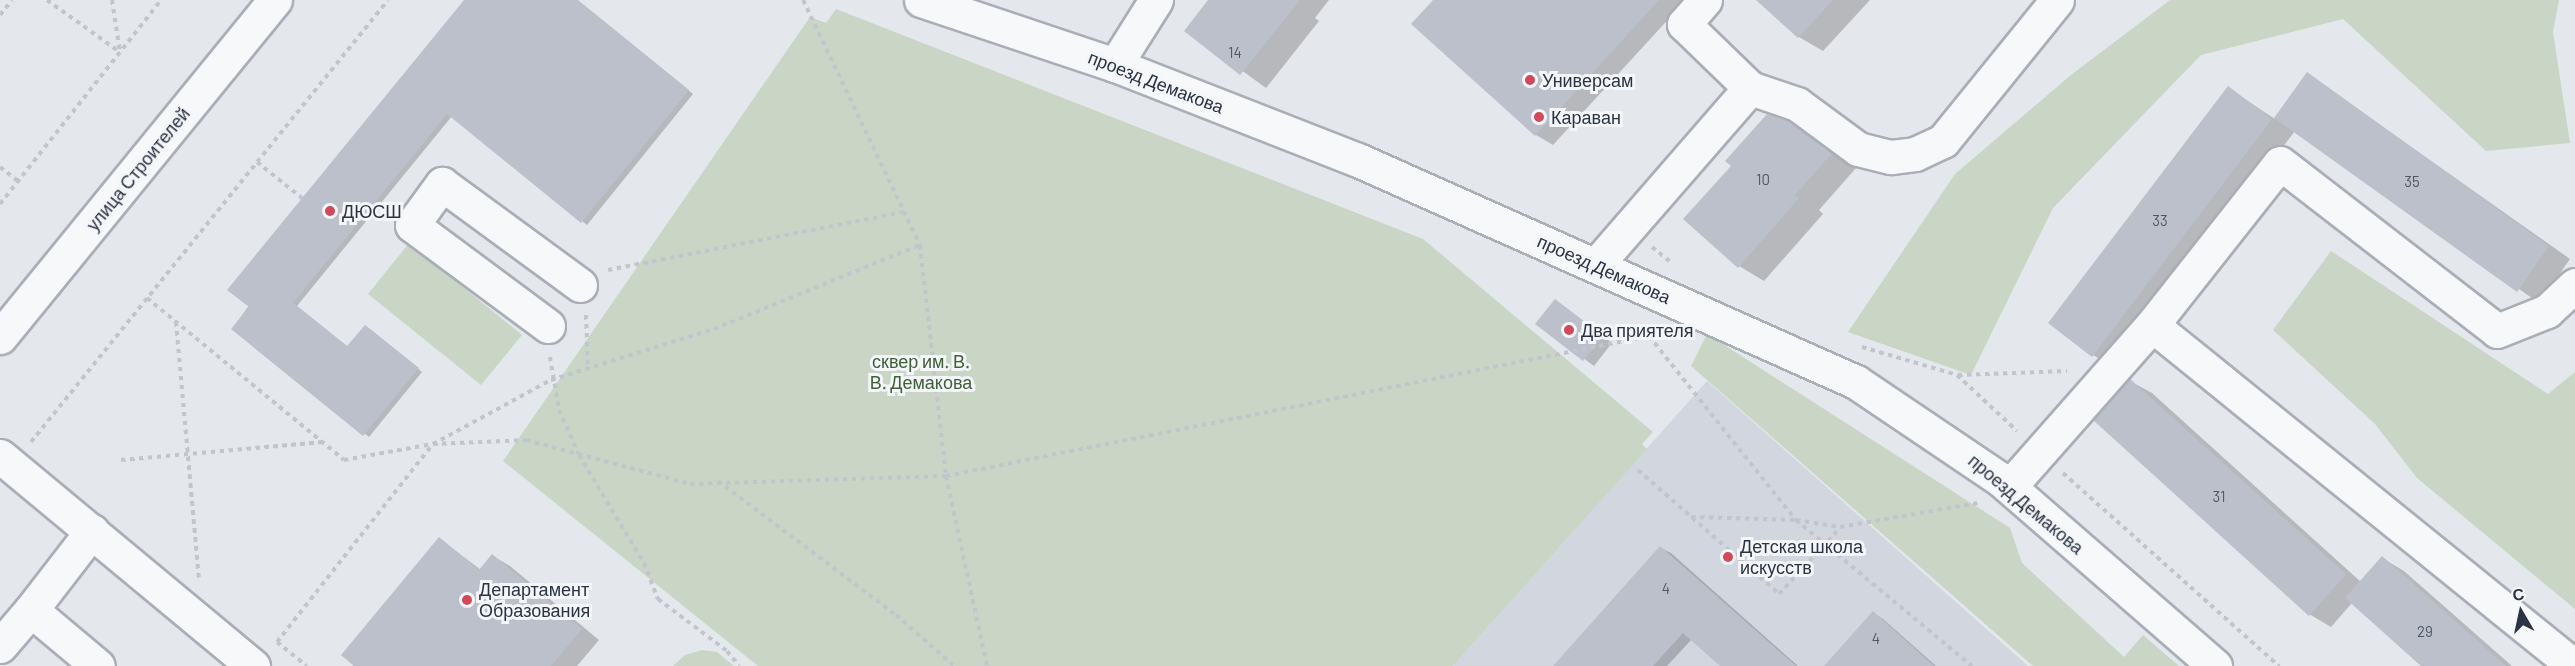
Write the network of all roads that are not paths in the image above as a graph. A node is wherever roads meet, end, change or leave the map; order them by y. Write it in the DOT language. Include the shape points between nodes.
graph roads {
  1 [pos="275,0"];
  2 [pos="921,0"];
  3 [pos="1156,0"];
  4 [pos="1705,0"];
  5 [pos="2057,0"];
  6 [pos="1115,65"];
  7 [pos="1750,88"];
  8 [pos="1596,265"];
  9 [pos="2575,285"];
  10 [pos="590,286"];
  11 [pos="2152,325"];
  12 [pos="548,326"];
  13 [pos="0,337"];
  14 [pos="6,460"];
  15 [pos="1997,494"];
  16 [pos="92,531"];
  17 [pos="32,610"];
  18 [pos="0,646"];
  19 [pos="98,666"];
  20 [pos="253,666"];
  21 [pos="2215,666"];
  22 [pos="2574,666"];
  1 -- 13 [label="street, улица Строителей"];
  2 -- 6 [label="street, проезд Демакова"];
  3 -- 6 [label="street"];
  4 -- 7 [label="street" via="1684,24"];
  5 -- 7 [label="street" via="1943,141 1915,154 1891,157 1858,148 1797,104"];
  6 -- 8 [label="street, проезд Демакова" via="1358,160"];
  7 -- 8 [label="street"];
  8 -- 15 [label="street, проезд Демакова" via="1856,382"];
  9 -- 11 [label="street" via="2547,311 2497,331 2280,163"];
  10 -- 12 [label="street" via="442,184 412,225"];
  11 -- 15 [label="street" via="2040,452"];
  11 -- 22 [label="street"];
  14 -- 16 [label="street"];
  15 -- 21 [label="street, проезд Демакова"];
  16 -- 17 [label="street"];
  16 -- 20 [label="street"];
  17 -- 18 [label="street"];
  17 -- 19 [label="street"];
}
